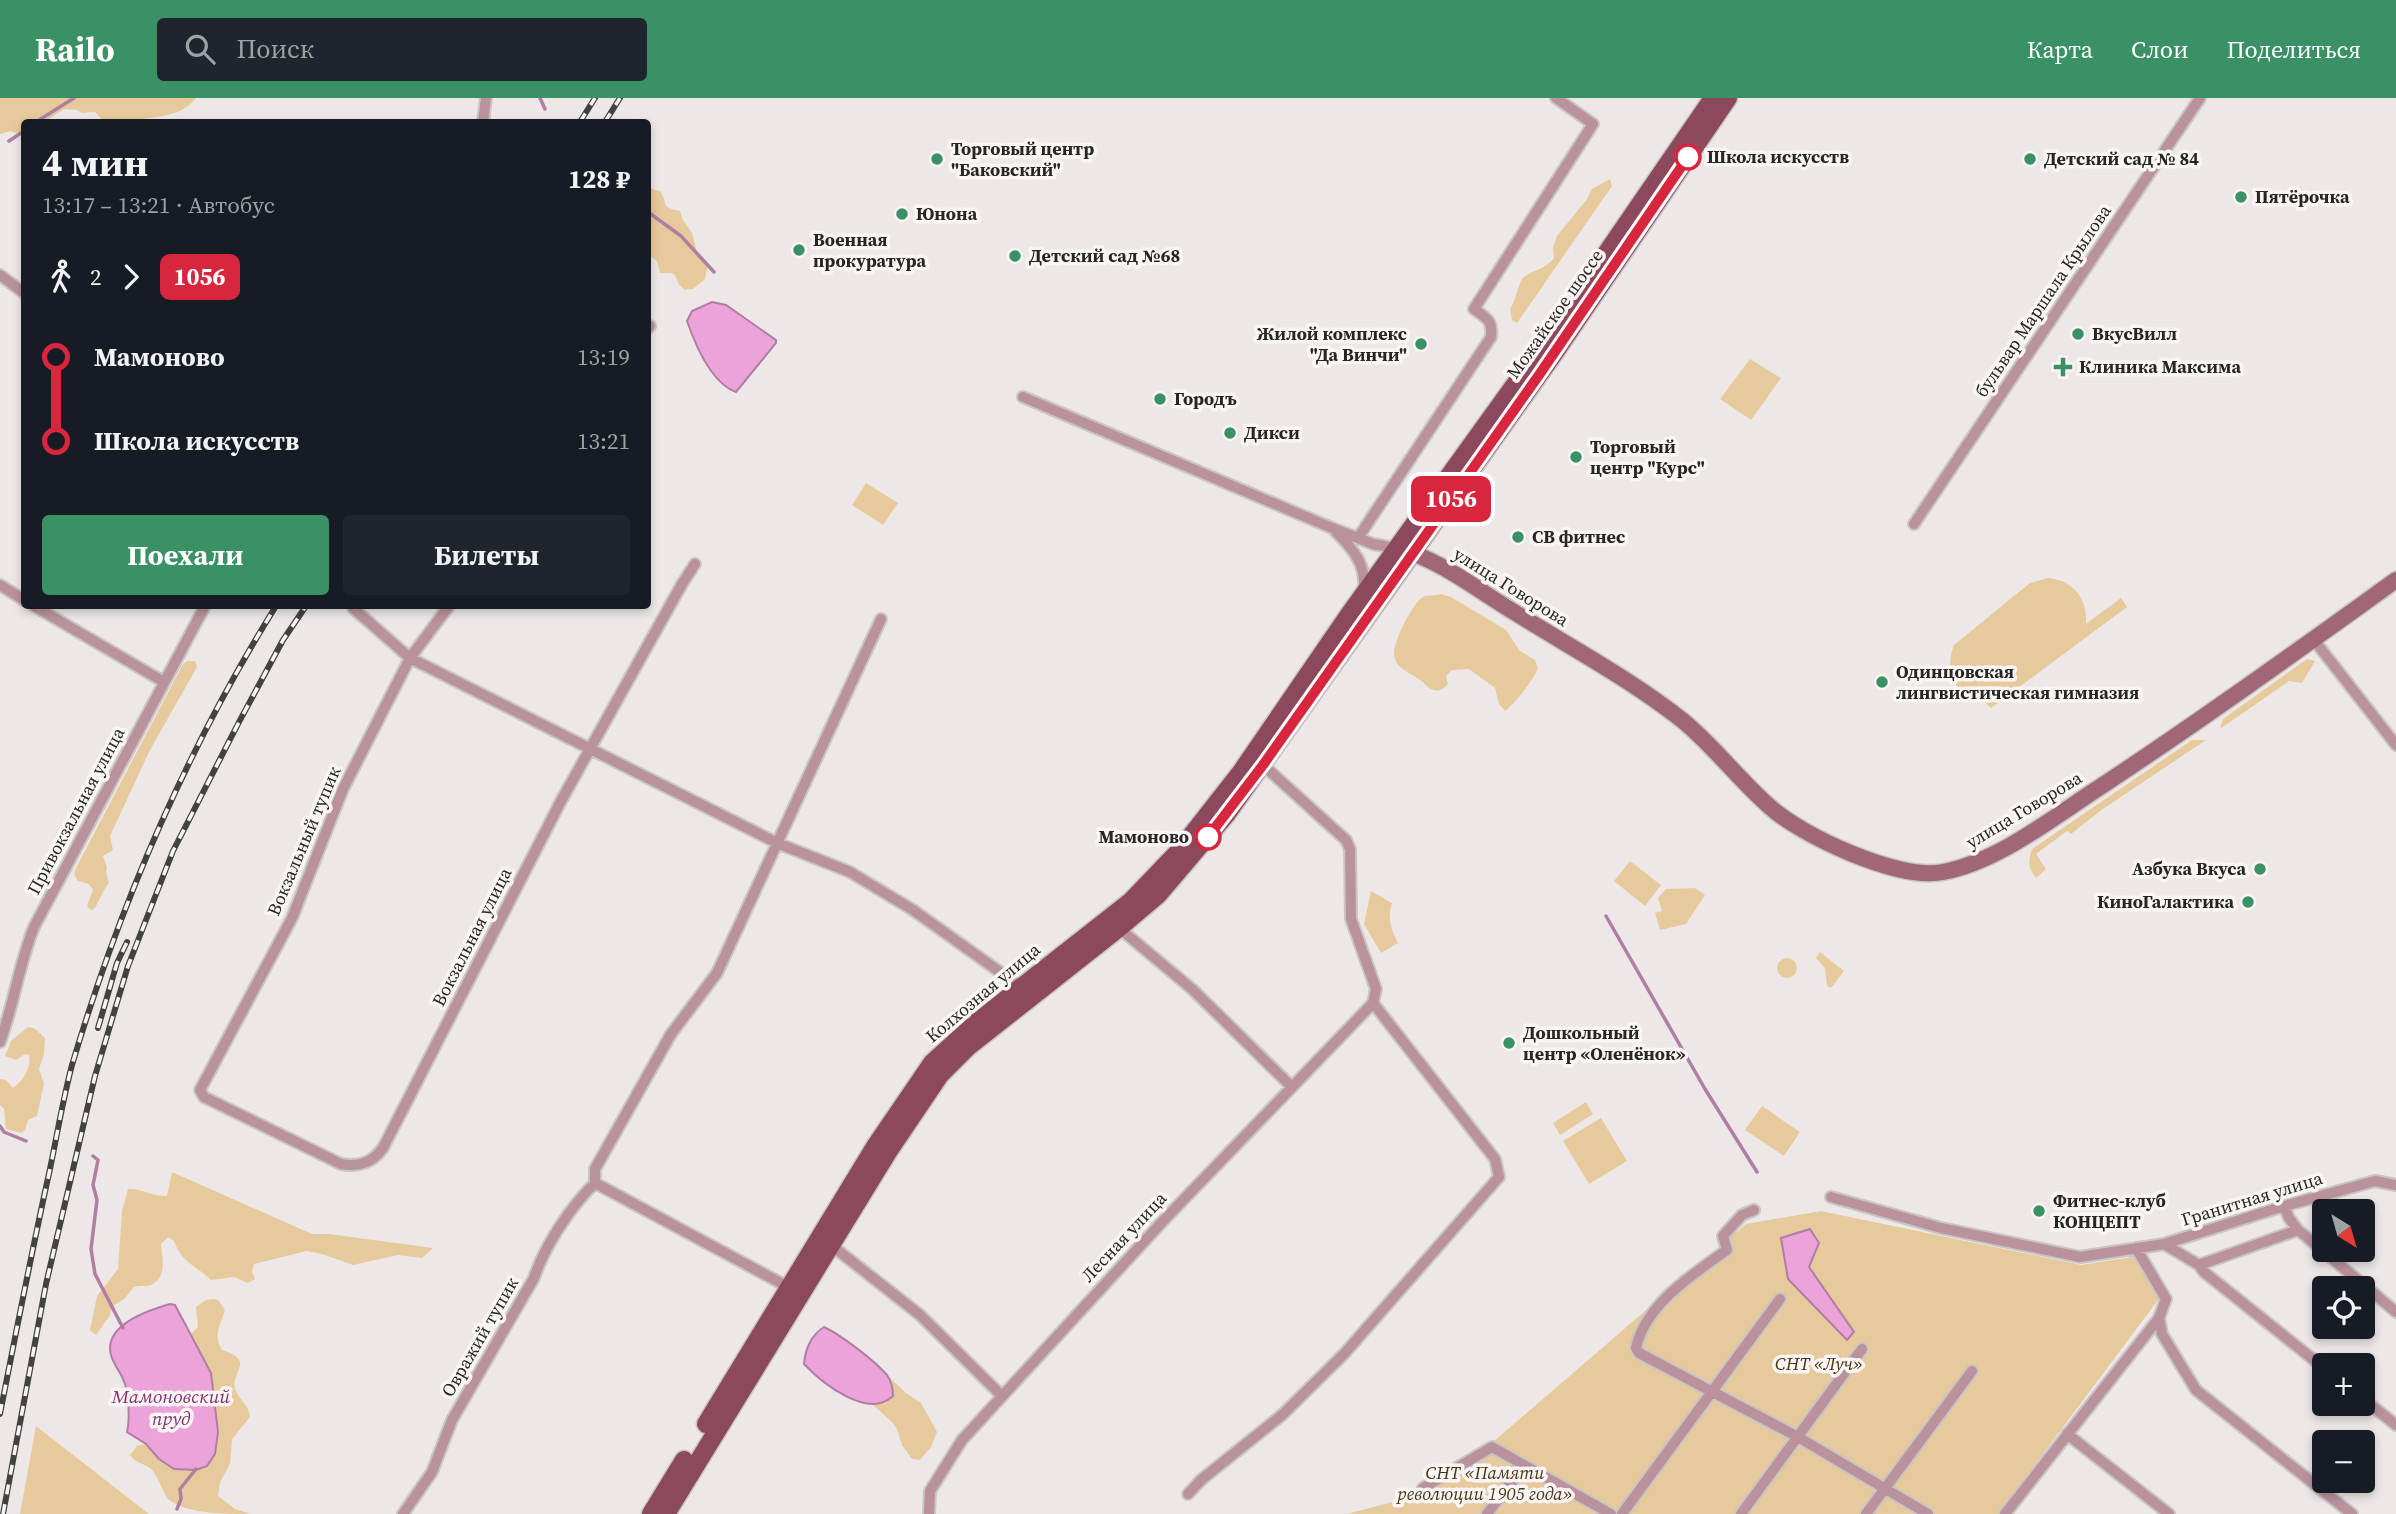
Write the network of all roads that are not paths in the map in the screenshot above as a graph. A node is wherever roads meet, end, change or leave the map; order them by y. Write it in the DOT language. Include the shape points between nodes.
graph roads {
  1 [pos="486,98"];
  2 [pos="1556,98"];
  3 [pos="1713,98"];
  4 [pos="1728,98"];
  5 [pos="2200,98"];
  6 [pos="484,119"];
  7 [pos="0,275"];
  8 [pos="21,291"];
  9 [pos="1023,397"];
  10 [pos="1914,524"];
  11 [pos="1332,528"];
  12 [pos="1358,538"];
  13 [pos="1404,550"];
  14 [pos="695,564"];
  15 [pos="2396,580"];
  16 [pos="0,585"];
  17 [pos="1364,595"];
  18 [pos="21,598"];
  19 [pos="39,609"];
  20 [pos="203,609"];
  21 [pos="354,609"];
  22 [pos="447,609"];
  23 [pos="881,619"];
  24 [pos="2314,639"];
  25 [pos="410,657"];
  26 [pos="164,682"];
  27 [pos="2396,745"];
  28 [pos="589,749"];
  29 [pos="1263,765"];
  30 [pos="777,843"];
  31 [pos="1119,928"];
  32 [pos="1021,987"];
  33 [pos="1373,1003"];
  34 [pos="0,1042"];
  35 [pos="1291,1086"];
  36 [pos="200,1094"];
  37 [pos="595,1183"];
  38 [pos="2396,1185"];
  39 [pos="1831,1197"];
  40 [pos="2284,1206"];
  41 [pos="1754,1210"];
  42 [pos="2298,1230"];
  43 [pos="2164,1244"];
  44 [pos="831,1245"];
  45 [pos="2136,1248"];
  46 [pos="2199,1265"];
  47 [pos="790,1288"];
  48 [pos="1780,1299"];
  49 [pos="2396,1312"];
  50 [pos="2159,1318"];
  51 [pos="1863,1349"];
  52 [pos="2312,1358"];
  53 [pos="1972,1371"];
  54 [pos="1712,1393"];
  55 [pos="1001,1395"];
  56 [pos="2375,1408"];
  57 [pos="2396,1425"];
  58 [pos="2067,1434"];
  59 [pos="1798,1437"];
  60 [pos="1524,1466"];
  61 [pos="1423,1488"];
  62 [pos="1886,1489"];
  63 [pos="1188,1494"];
  64 [pos="403,1514"];
  65 [pos="651,1514"];
  66 [pos="666,1514"];
  67 [pos="929,1514"];
  68 [pos="1487,1514"];
  69 [pos="1611,1514"];
  70 [pos="1622,1514"];
  71 [pos="1741,1514"];
  72 [pos="1866,1514"];
  73 [pos="1928,1514"];
  74 [pos="2005,1514"];
  75 [pos="2169,1514"];
  76 [pos="2352,1514"];
  1 -- 6 [label="street"];
  2 -- 12 [label="street" via="1593,124 1474,309 1493,327 1491,337"];
  3 -- 13 [label="main road, Можайское шоссе"];
  4 -- 13 [label="main road, Можайское шоссе" via="1553,355"];
  5 -- 10 [label="street, бульвар Маршала Крылова"];
  7 -- 8 [label="street"];
  9 -- 11 [label="street"];
  11 -- 12 [label="street"];
  11 -- 17 [label="street" via="1360,561"];
  12 -- 13 [label="street"];
  13 -- 17 [label="main road, Колхозная улица"];
  13 -- 24 [label="main road, улица Говорова" via="1436,563 1682,720 1772,809 1800,828 1847,851 1927,873 1964,867 2002,849 2179,735"];
  13 -- 29 [label="main road, Колхозная улица"];
  14 -- 28 [label="street, Вокзальная улица"];
  15 -- 24 [label="main road, улица Говорова"];
  16 -- 18 [label="street"];
  17 -- 32 [label="main road, Колхозная улица" via="1241,772 1179,851 1131,901"];
  19 -- 26 [label="street"];
  20 -- 26 [label="street, Привокзальная улица"];
  21 -- 25 [label="street"];
  22 -- 25 [label="street, Вокзальный тупик"];
  23 -- 30 [label="street"];
  24 -- 27 [label="street"];
  25 -- 28 [label="street"];
  25 -- 36 [label="street, Вокзальный тупик" via="343,789 292,918"];
  26 -- 34 [label="street, Привокзальная улица" via="34,927"];
  28 -- 30 [label="street"];
  28 -- 36 [label="street, Вокзальная улица" via="376,1157 364,1164 341,1164"];
  29 -- 31 [label="main road, Колхозная улица" via="1189,860 1158,895"];
  29 -- 33 [label="street" via="1346,840 1351,919 1376,989"];
  30 -- 32 [label="street" via="850,872 914,910"];
  30 -- 37 [label="street" via="717,973 671,1034 595,1169"];
  31 -- 35 [label="street" via="1192,989"];
  31 -- 44 [label="main road, Колхозная улица" via="955,1059 918,1105"];
  32 -- 47 [label="main road, Колхозная улица" via="932,1063 876,1145"];
  33 -- 35 [label="street, Лесная улица"];
  33 -- 63 [label="street" via="1495,1159 1500,1177 1344,1354 1282,1415"];
  35 -- 55 [label="street, Лесная улица"];
  37 -- 47 [label="street"];
  37 -- 64 [label="street, Овражий тупик" via="578,1200 538,1264 452,1420 432,1472"];
  38 -- 40 [label="street, Гранитная улица" via="2375,1181"];
  39 -- 45 [label="street, Гранитная улица" via="1941,1228 2080,1257"];
  40 -- 42 [label="street"];
  40 -- 43 [label="street, Гранитная улица"];
  41 -- 54 [label="street" via="1742,1215 1723,1236 1727,1250 1653,1310 1636,1348"];
  42 -- 46 [label="street"];
  42 -- 49 [label="street"];
  43 -- 45 [label="street, Гранитная улица"];
  43 -- 46 [label="street"];
  44 -- 55 [label="street" via="920,1315"];
  44 -- 66 [label="main road, Колхозная улица"];
  45 -- 50 [label="street" via="2166,1299"];
  46 -- 52 [label="street"];
  47 -- 65 [label="main road, Колхозная улица"];
  48 -- 54 [label="street"];
  50 -- 58 [label="street"];
  50 -- 76 [label="street" via="2162,1334 2196,1390"];
  51 -- 59 [label="street"];
  53 -- 62 [label="street"];
  54 -- 59 [label="street"];
  54 -- 70 [label="street"];
  55 -- 67 [label="street, Лесная улица" via="962,1440 930,1492"];
  56 -- 57 [label="street"];
  58 -- 74 [label="street"];
  58 -- 75 [label="street"];
  59 -- 62 [label="street"];
  59 -- 71 [label="street"];
  60 -- 61 [label="street" via="1492,1447"];
  60 -- 68 [label="street"];
  60 -- 69 [label="street"];
  62 -- 72 [label="street"];
  62 -- 73 [label="street"];
}
